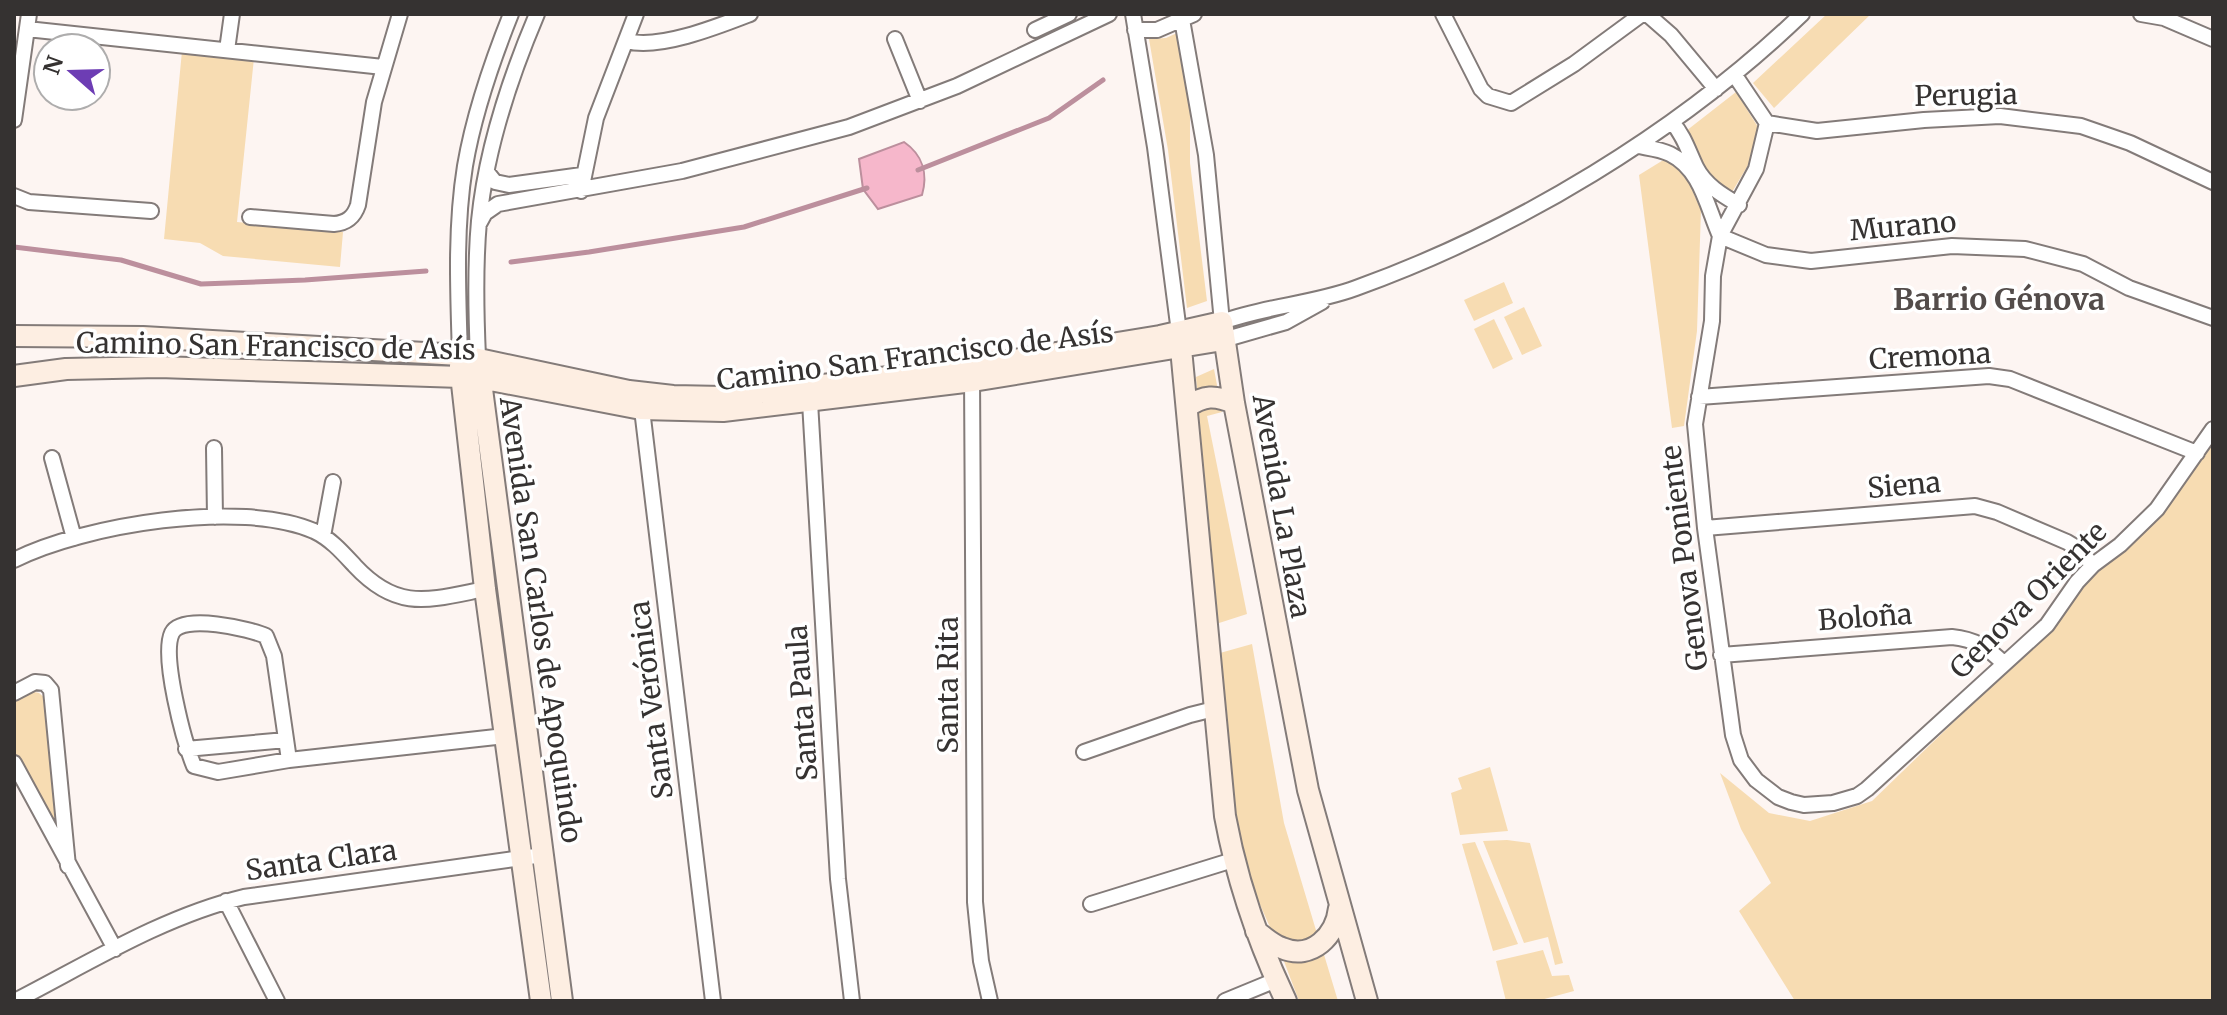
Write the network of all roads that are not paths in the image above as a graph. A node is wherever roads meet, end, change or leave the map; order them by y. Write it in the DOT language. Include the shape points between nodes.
graph roads {
  1 [pos="232,14"];
  2 [pos="400,14"];
  3 [pos="511,14"];
  4 [pos="537,14"];
  5 [pos="636,14"];
  6 [pos="750,14"];
  7 [pos="1031,14"];
  8 [pos="1069,14"];
  9 [pos="1109,14"];
  10 [pos="1133,14"];
  11 [pos="1443,14"];
  12 [pos="1644,14"];
  13 [pos="1802,14"];
  14 [pos="2141,14"];
  15 [pos="1186,16"];
  16 [pos="2163,16"];
  17 [pos="28,22"];
  18 [pos="1035,30"];
  19 [pos="1135,30"];
  20 [pos="895,39"];
  21 [pos="2213,39"];
  22 [pos="627,41"];
  23 [pos="1038,48"];
  24 [pos="227,50"];
  25 [pos="383,67"];
  26 [pos="1734,74"];
  27 [pos="1716,89"];
  28 [pos="920,101"];
  29 [pos="14,120"];
  30 [pos="1672,122"];
  31 [pos="1767,123"];
  32 [pos="1638,146"];
  33 [pos="487,172"];
  34 [pos="582,175"];
  35 [pos="2213,182"];
  36 [pos="581,191"];
  37 [pos="14,196"];
  38 [pos="1739,205"];
  39 [pos="151,211"];
  40 [pos="250,217"];
  41 [pos="479,224"];
  42 [pos="1720,236"];
  43 [pos="2213,318"];
  44 [pos="1222,331"];
  45 [pos="14,336"];
  46 [pos="191,340"];
  47 [pos="1180,340"];
  48 [pos="469,356"];
  49 [pos="193,368"];
  50 [pos="972,374"];
  51 [pos="14,376"];
  52 [pos="470,378"];
  53 [pos="1699,397"];
  54 [pos="640,401"];
  55 [pos="810,402"];
  56 [pos="1234,403"];
  57 [pos="1187,407"];
  58 [pos="2213,429"];
  59 [pos="214,448"];
  60 [pos="2197,453"];
  61 [pos="52,458"];
  62 [pos="333,482"];
  63 [pos="215,517"];
  64 [pos="1705,528"];
  65 [pos="323,536"];
  66 [pos="74,538"];
  67 [pos="14,560"];
  68 [pos="2093,565"];
  69 [pos="485,589"];
  70 [pos="1721,655"];
  71 [pos="2004,664"];
  72 [pos="14,693"];
  73 [pos="1214,709"];
  74 [pos="505,736"];
  75 [pos="286,740"];
  76 [pos="186,749"];
  77 [pos="1084,752"];
  78 [pos="289,760"];
  79 [pos="14,763"];
  80 [pos="1816,805"];
  81 [pos="543,855"];
  82 [pos="522,859"];
  83 [pos="1233,860"];
  84 [pos="68,866"];
  85 [pos="226,901"];
  86 [pos="1091,904"];
  87 [pos="1339,908"];
  88 [pos="1256,931"];
  89 [pos="115,949"];
  90 [pos="1276,980"];
  91 [pos="15,1001"];
  92 [pos="277,1001"];
  93 [pos="541,1001"];
  94 [pos="562,1001"];
  95 [pos="713,1001"];
  96 [pos="852,1001"];
  97 [pos="990,1001"];
  98 [pos="1225,1001"];
  99 [pos="1286,1001"];
  100 [pos="1367,1001"];
  1 -- 24 [label="street"];
  2 -- 25 [label="street"];
  3 -- 48 [label="street, Avenida San Carlos de Apoquindo" via="484,87 465,167 459,239"];
  4 -- 33 [label="street, Avenida San Carlos de Apoquindo" via="505,98"];
  5 -- 22 [label="street"];
  6 -- 22 [label="street" via="665,40"];
  7 -- 18 [label="street"];
  8 -- 18 [label="street"];
  9 -- 23 [label="street"];
  10 -- 19 [label="street"];
  11 -- 12 [label="street" via="1481,89 1511,103"];
  12 -- 27 [label="street" via="1671,35"];
  13 -- 26 [label="street, Camino San Francisco de Asís"];
  14 -- 16 [label="street"];
  15 -- 19 [label="street" via="1157,30"];
  15 -- 44 [label="street, Avenida La Plaza" via="1206,155"];
  16 -- 21 [label="street"];
  17 -- 24 [label="street"];
  17 -- 29 [label="street"];
  18 -- 23 [label="street"];
  19 -- 47 [label="street"];
  20 -- 28 [label="street"];
  22 -- 34 [label="street" via="600,108"];
  23 -- 28 [label="street"];
  24 -- 25 [label="street"];
  25 -- 40 [label="street" via="358,205 350,219 334,224"];
  26 -- 27 [label="street, Camino San Francisco de Asís"];
  26 -- 31 [label="street"];
  27 -- 30 [label="street, Camino San Francisco de Asís"];
  28 -- 36 [label="street" via="729,160"];
  30 -- 32 [label="street, Camino San Francisco de Asís"];
  30 -- 38 [label="street" via="1707,183"];
  31 -- 35 [label="street, Perugia" via="1817,131 2000,116 2081,126"];
  31 -- 38 [label="street, Genova Poniente" via="1756,169"];
  32 -- 42 [label="street" via="1680,160 1705,195"];
  32 -- 44 [label="street, Camino San Francisco de Asís" via="1575,185 1400,271 1336,294 1251,313"];
  33 -- 34 [label="street" via="495,182 509,185"];
  33 -- 41 [label="street, Avenida San Carlos de Apoquindo"];
  34 -- 36 [label="street"];
  36 -- 41 [label="street" via="498,204"];
  37 -- 39 [label="street" via="29,202"];
  38 -- 42 [label="street, Genova Poniente"];
  41 -- 48 [label="street, Avenida San Carlos de Apoquindo"];
  42 -- 43 [label="street, Murano" via="1766,255 1811,261 1952,246 2025,249 2083,264 2129,288"];
  42 -- 53 [label="street, Genova Poniente"];
  44 -- 47 [label="main road, Camino San Francisco de Asís"];
  44 -- 56 [label="main road, Avenida La Plaza"];
  45 -- 46 [label="main road, Camino San Francisco de Asís"];
  46 -- 48 [label="main road, Camino San Francisco de Asís"];
  46 -- 49 [label="main road"];
  47 -- 50 [label="main road, Camino San Francisco de Asís"];
  47 -- 57 [label="main road"];
  48 -- 52 [label="main road, Avenida San Carlos de Apoquindo"];
  48 -- 54 [label="main road, Camino San Francisco de Asís"];
  49 -- 51 [label="main road, Camino San Francisco de Asís" via="66,369"];
  49 -- 52 [label="main road, Camino San Francisco de Asís"];
  50 -- 54 [label="main road, Camino San Francisco de Asís"];
  50 -- 55 [label="main road, Camino San Francisco de Asís"];
  50 -- 97 [label="street, Santa Rita" via="975,902"];
  52 -- 54 [label="main road, Camino San Francisco de Asís"];
  52 -- 69 [label="main road, Avenida San Carlos de Apoquindo"];
  52 -- 81 [label="main road, Avenida San Carlos de Apoquindo"];
  53 -- 60 [label="street, Cremona" via="1989,376 2018,382"];
  53 -- 64 [label="street, Genova Poniente" via="1695,443"];
  54 -- 55 [label="main road, Camino San Francisco de Asís" via="723,411"];
  54 -- 95 [label="street, Santa Verónica"];
  55 -- 96 [label="street, Santa Paula" via="838,879"];
  56 -- 57 [label="main road" via="1208,396"];
  56 -- 87 [label="main road, Avenida La Plaza" via="1308,790"];
  57 -- 73 [label="main road"];
  58 -- 60 [label="street, Genova Oriente"];
  59 -- 63 [label="street"];
  60 -- 68 [label="street, Genova Oriente" via="2157,509"];
  61 -- 66 [label="street"];
  62 -- 65 [label="street"];
  63 -- 65 [label="street" via="279,521"];
  63 -- 66 [label="street"];
  64 -- 68 [label="street, Siena" via="1975,506 2067,542"];
  64 -- 70 [label="street, Genova Poniente"];
  65 -- 69 [label="street" via="375,586 393,596 417,599"];
  66 -- 67 [label="street"];
  68 -- 71 [label="street, Genova Oriente" via="2047,625"];
  69 -- 74 [label="main road, Avenida San Carlos de Apoquindo"];
  70 -- 71 [label="street, Boloña" via="1952,637 1981,644"];
  70 -- 80 [label="street, Genova Poniente" via="1733,735 1747,770 1778,797"];
  71 -- 80 [label="street, Genova Oriente" via="1867,789"];
  72 -- 84 [label="street" via="35,682 51,690"];
  73 -- 77 [label="street"];
  73 -- 83 [label="main road"];
  74 -- 78 [label="street"];
  74 -- 82 [label="main road, Avenida San Carlos de Apoquindo"];
  75 -- 76 [label="street"];
  75 -- 76 [label="street" via="274,656 266,636 207,623 178,627 169,645 177,719"];
  75 -- 78 [label="street"];
  76 -- 78 [label="street" via="194,766 206,771"];
  79 -- 84 [label="street"];
  81 -- 82 [label="street, Santa Clara"];
  81 -- 94 [label="main road, Avenida San Carlos de Apoquindo"];
  82 -- 85 [label="street, Santa Clara"];
  82 -- 93 [label="main road, Avenida San Carlos de Apoquindo"];
  83 -- 86 [label="street"];
  83 -- 88 [label="main road"];
  84 -- 89 [label="street"];
  85 -- 89 [label="street, Santa Clara" via="178,917"];
  85 -- 92 [label="street"];
  87 -- 88 [label="main road" via="1332,932 1308,950 1279,948"];
  87 -- 100 [label="main road, Avenida La Plaza"];
  88 -- 90 [label="main road"];
  89 -- 91 [label="street, Santa Clara"];
  90 -- 98 [label="street"];
  90 -- 99 [label="main road"];
}
